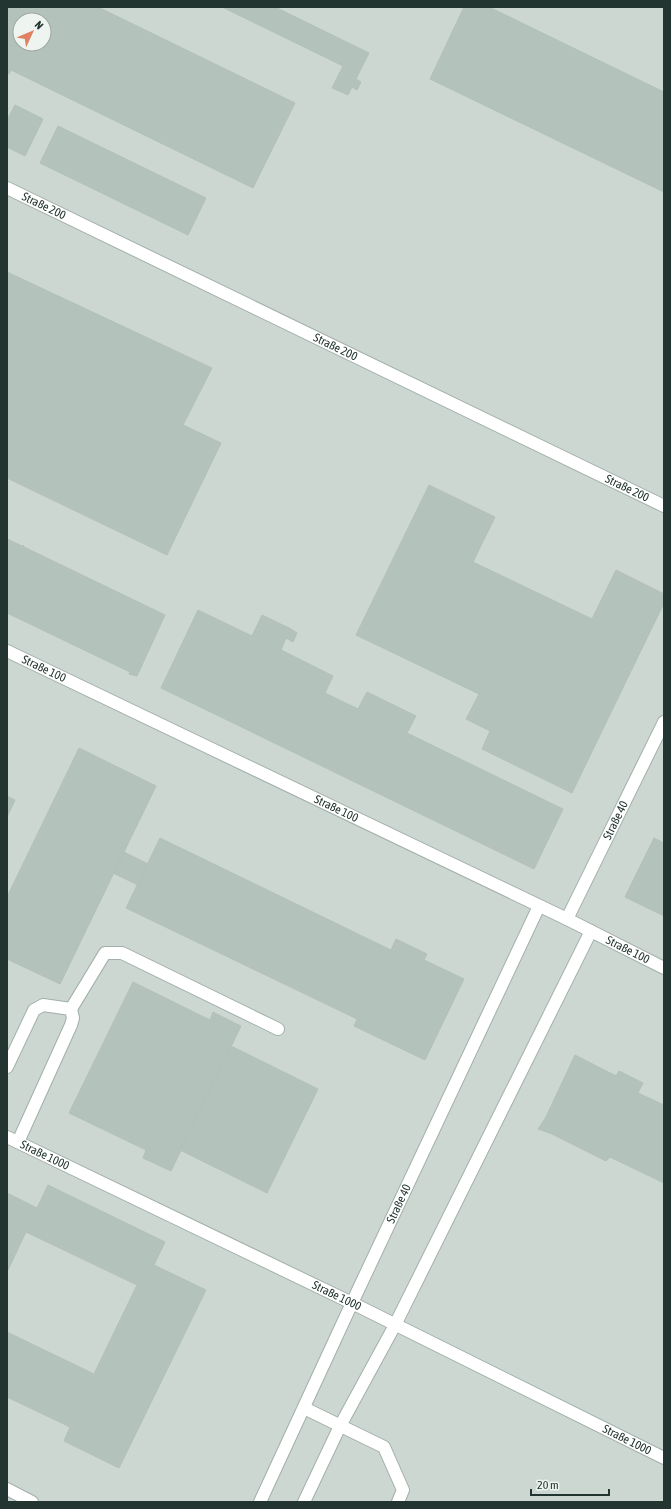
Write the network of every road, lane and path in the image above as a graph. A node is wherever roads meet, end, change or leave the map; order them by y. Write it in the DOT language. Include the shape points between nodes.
graph roads {
  1 [pos="7,188"];
  2 [pos="664,506"];
  3 [pos="7,651"];
  4 [pos="664,722"];
  5 [pos="539,906"];
  6 [pos="567,919"];
  7 [pos="591,931"];
  8 [pos="664,968"];
  9 [pos="71,1009"];
  10 [pos="278,1029"];
  11 [pos="7,1067"];
  12 [pos="7,1137"];
  13 [pos="18,1142"];
  14 [pos="352,1304"];
  15 [pos="395,1326"];
  16 [pos="304,1408"];
  17 [pos="340,1426"];
  18 [pos="664,1458"];
  19 [pos="7,1489"];
  20 [pos="32,1502"];
  21 [pos="260,1502"];
  22 [pos="304,1502"];
  23 [pos="398,1502"];
  1 -- 2 [label="street, Straße 200"];
  3 -- 5 [label="street, Straße 100"];
  4 -- 6 [label="street, Straße 40"];
  5 -- 6 [label="street, Straße 100"];
  5 -- 14 [label="street, Straße 40"];
  6 -- 7 [label="street, Straße 100"];
  7 -- 8 [label="street, Straße 100"];
  7 -- 15 [label="street"];
  9 -- 10 [label="street" via="105,953 122,953"];
  9 -- 11 [label="street" via="43,1005 34,1010"];
  9 -- 13 [label="street" via="71,1025"];
  12 -- 13 [label="street, Straße 1000"];
  13 -- 14 [label="street, Straße 1000"];
  14 -- 15 [label="street, Straße 1000"];
  14 -- 16 [label="street, Straße 40"];
  15 -- 17 [label="street"];
  15 -- 18 [label="street, Straße 1000"];
  16 -- 17 [label="street"];
  16 -- 21 [label="street, Straße 40"];
  17 -- 22 [label="street"];
  17 -- 23 [label="street" via="384,1447 403,1490"];
  19 -- 20 [label="street"];
}
